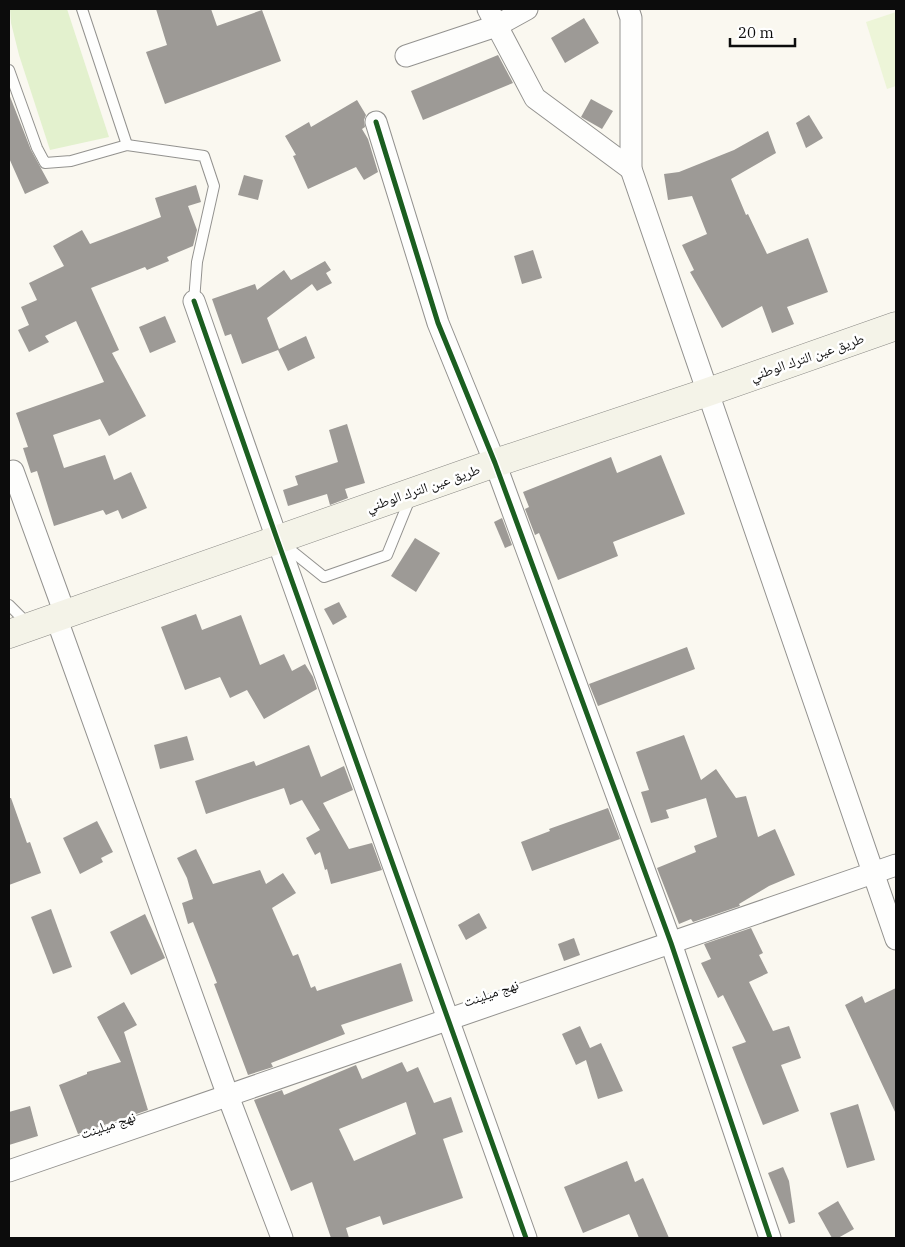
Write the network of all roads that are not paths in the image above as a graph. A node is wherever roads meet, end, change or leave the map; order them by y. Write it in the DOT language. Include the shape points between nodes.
graph roads {
  1 [pos="82,9"];
  2 [pos="527,9"];
  3 [pos="634,12"];
  4 [pos="492,17"];
  5 [pos="406,56"];
  6 [pos="9,70"];
  7 [pos="376,122"];
  8 [pos="127,145"];
  9 [pos="631,169"];
  10 [pos="194,301"];
  11 [pos="896,326"];
  12 [pos="708,392"];
  13 [pos="495,462"];
  14 [pos="13,471"];
  15 [pos="413,491"];
  16 [pos="276,539"];
  17 [pos="9,604"];
  18 [pos="61,616"];
  19 [pos="20,630"];
  20 [pos="896,866"];
  21 [pos="873,874"];
  22 [pos="896,939"];
  23 [pos="671,943"];
  24 [pos="448,1020"];
  25 [pos="228,1096"];
  26 [pos="9,1171"];
  27 [pos="282,1238"];
  28 [pos="526,1238"];
  29 [pos="770,1238"];
  1 -- 8 [label="lane"];
  2 -- 4 [label="street"];
  3 -- 9 [label="street"];
  4 -- 5 [label="street"];
  4 -- 9 [label="street" via="535,98"];
  6 -- 8 [label="lane" via="45,164 70,161"];
  7 -- 13 [label="street" via="438,323"];
  8 -- 10 [label="lane" via="204,156 214,186 198,262"];
  9 -- 12 [label="street"];
  10 -- 16 [label="street"];
  11 -- 12 [label="main road, طريق عين الترك الوطني"];
  12 -- 13 [label="main road, طريق عين الترك الوطني"];
  12 -- 21 [label="street"];
  13 -- 15 [label="main road, طريق عين الترك الوطني"];
  13 -- 23 [label="street"];
  14 -- 18 [label="street"];
  15 -- 16 [label="main road, طريق عين الترك الوطني"];
  15 -- 16 [label="lane" via="387,555 324,577"];
  16 -- 18 [label="main road, طريق عين الترك الوطني"];
  16 -- 24 [label="street"];
  17 -- 19 [label="lane"];
  18 -- 19 [label="main road, طريق عين الترك الوطني"];
  18 -- 25 [label="street"];
  20 -- 21 [label="street, نهج ميلينت"];
  21 -- 22 [label="street"];
  21 -- 23 [label="street, نهج ميلينت"];
  23 -- 24 [label="street, نهج ميلينت"];
  23 -- 29 [label="street"];
  24 -- 25 [label="street, نهج ميلينت"];
  24 -- 28 [label="street"];
  25 -- 26 [label="street, نهج ميلينت"];
  25 -- 27 [label="street"];
}
